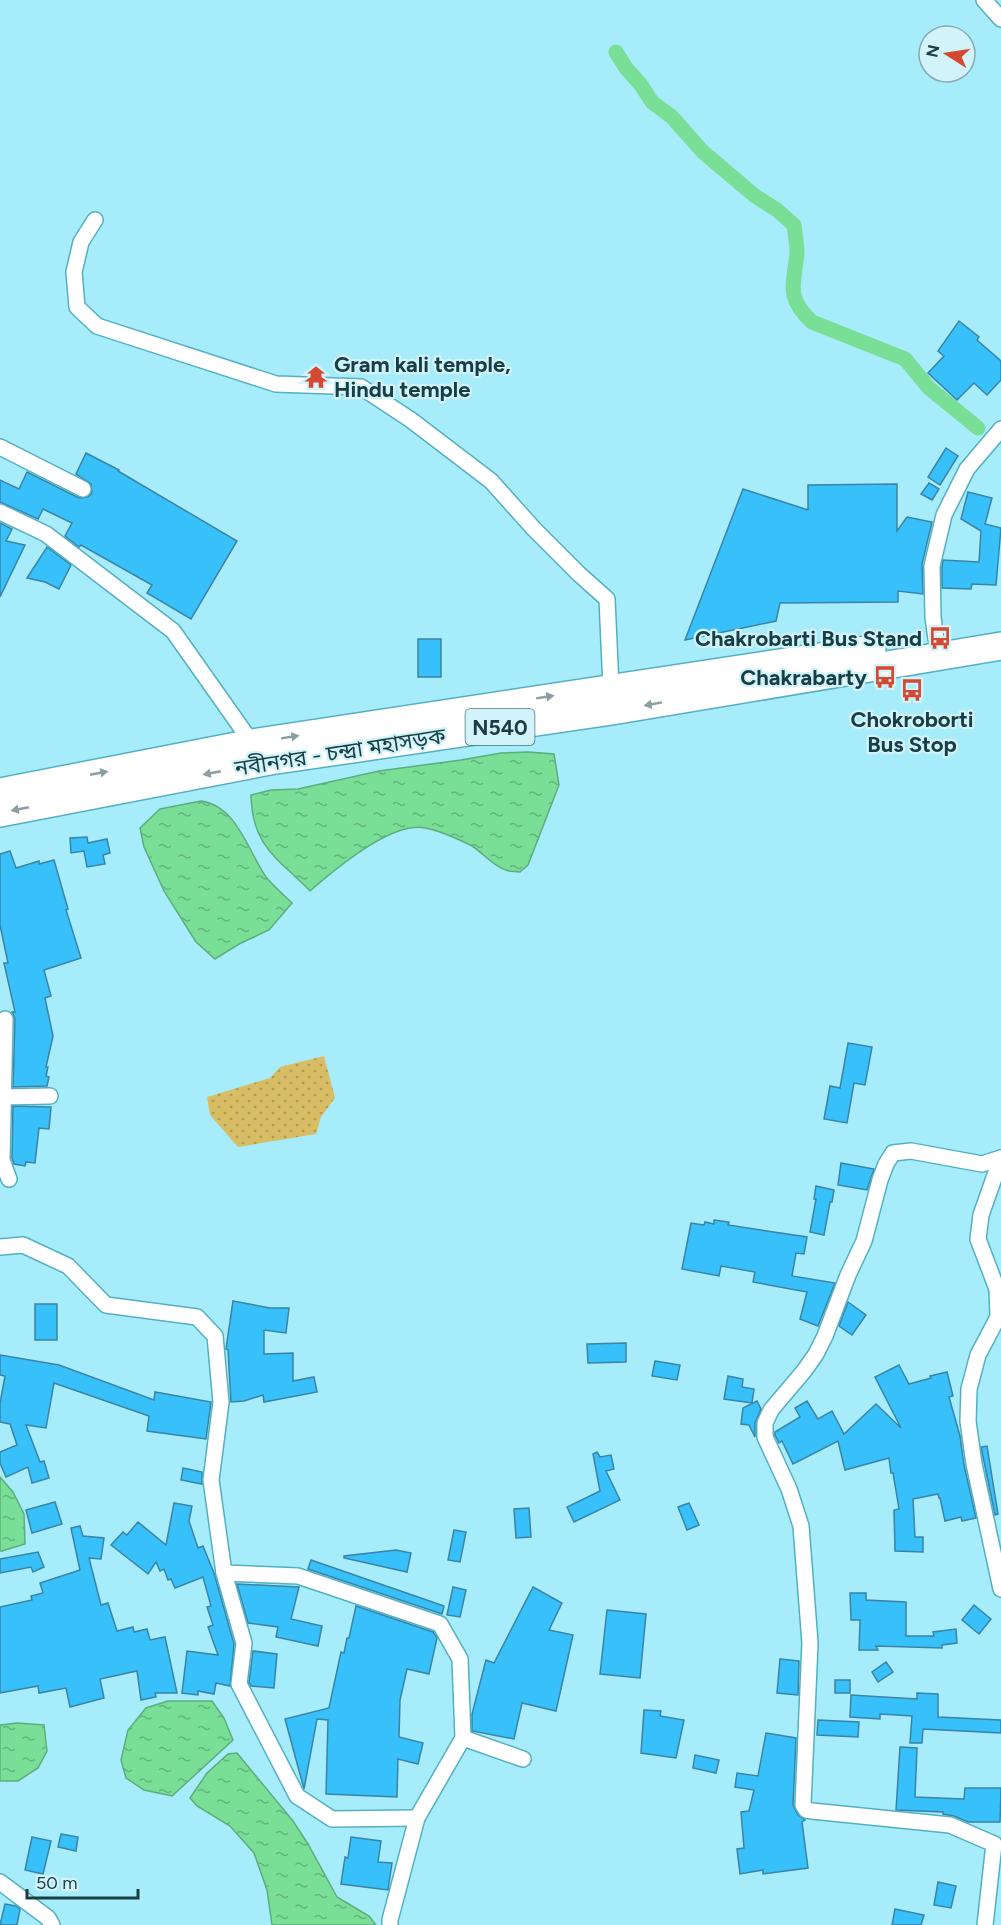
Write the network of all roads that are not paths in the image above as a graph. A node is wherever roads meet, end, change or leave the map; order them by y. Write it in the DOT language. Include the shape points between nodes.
graph roads {
  1 [pos="984,0"];
  2 [pos="1001,20"];
  3 [pos="95,220"];
  4 [pos="1001,429"];
  5 [pos="0,447"];
  6 [pos="83,489"];
  7 [pos="0,512"];
  8 [pos="1001,628"];
  9 [pos="936,639"];
  10 [pos="1001,646"];
  11 [pos="695,686"];
  12 [pos="611,687"];
  13 [pos="252,743"];
  14 [pos="0,792"];
  15 [pos="0,813"];
  16 [pos="5,1019"];
  17 [pos="50,1096"];
  18 [pos="2,1097"];
  19 [pos="1001,1158"];
  20 [pos="9,1179"];
  21 [pos="0,1247"];
  22 [pos="224,1573"];
  23 [pos="1001,1589"];
  24 [pos="463,1738"];
  25 [pos="523,1759"];
  26 [pos="417,1818"];
  27 [pos="998,1842"];
  28 [pos="0,1882"];
  29 [pos="52,1925"];
  30 [pos="390,1925"];
  31 [pos="985,1925"];
  1 -- 2 [label="street"];
  3 -- 12 [label="street" via="81,242 74,272 77,307 97,326 276,384 361,387 411,420 491,481 607,599"];
  4 -- 9 [label="street" via="967,469 944,515 932,566"];
  5 -- 6 [label="street"];
  7 -- 13 [label="street" via="46,534 173,631"];
  8 -- 9 [label="highway, নবীনগর - চন্দ্রা মহাসড়ক / N540"];
  9 -- 11 [label="highway, নবীনগর - চন্দ্রা মহাসড়ক / N540"];
  10 -- 11 [label="highway, নবীনগর - চন্দ্রা মহাসড়ক / N540"];
  11 -- 12 [label="highway, নবীনগর - চন্দ্রা মহাসড়ক / N540"];
  11 -- 15 [label="highway, নবীনগর - চন্দ্রা মহাসড়ক / N540, one-way"];
  13 -- 12 [label="highway, নবীনগর - চন্দ্রা মহাসড়ক / N540, one-way"];
  14 -- 13 [label="highway, নবীনগর - চন্দ্রা মহাসড়ক / N540, one-way"];
  16 -- 18 [label="street"];
  17 -- 18 [label="street"];
  18 -- 20 [label="street" via="2,1160"];
  19 -- 23 [label="street" via="982,1211 978,1239 996,1290 998,1317 978,1354 969,1389 968,1421"];
  19 -- 27 [label="street" via="982,1164 911,1151 893,1153 880,1180 864,1241 825,1336 765,1423 765,1437 793,1498 801,1526 810,1643 803,1805 812,1811 950,1825"];
  21 -- 22 [label="street" via="23,1245 68,1266 106,1305 196,1317 215,1336 221,1402 212,1480"];
  22 -- 24 [label="street" via="298,1576 440,1624 460,1659"];
  22 -- 26 [label="street" via="244,1643 239,1684 297,1796 332,1819"];
  24 -- 25 [label="street"];
  24 -- 26 [label="street"];
  26 -- 30 [label="street"];
  27 -- 31 [label="street"];
  28 -- 29 [label="street"];
}
